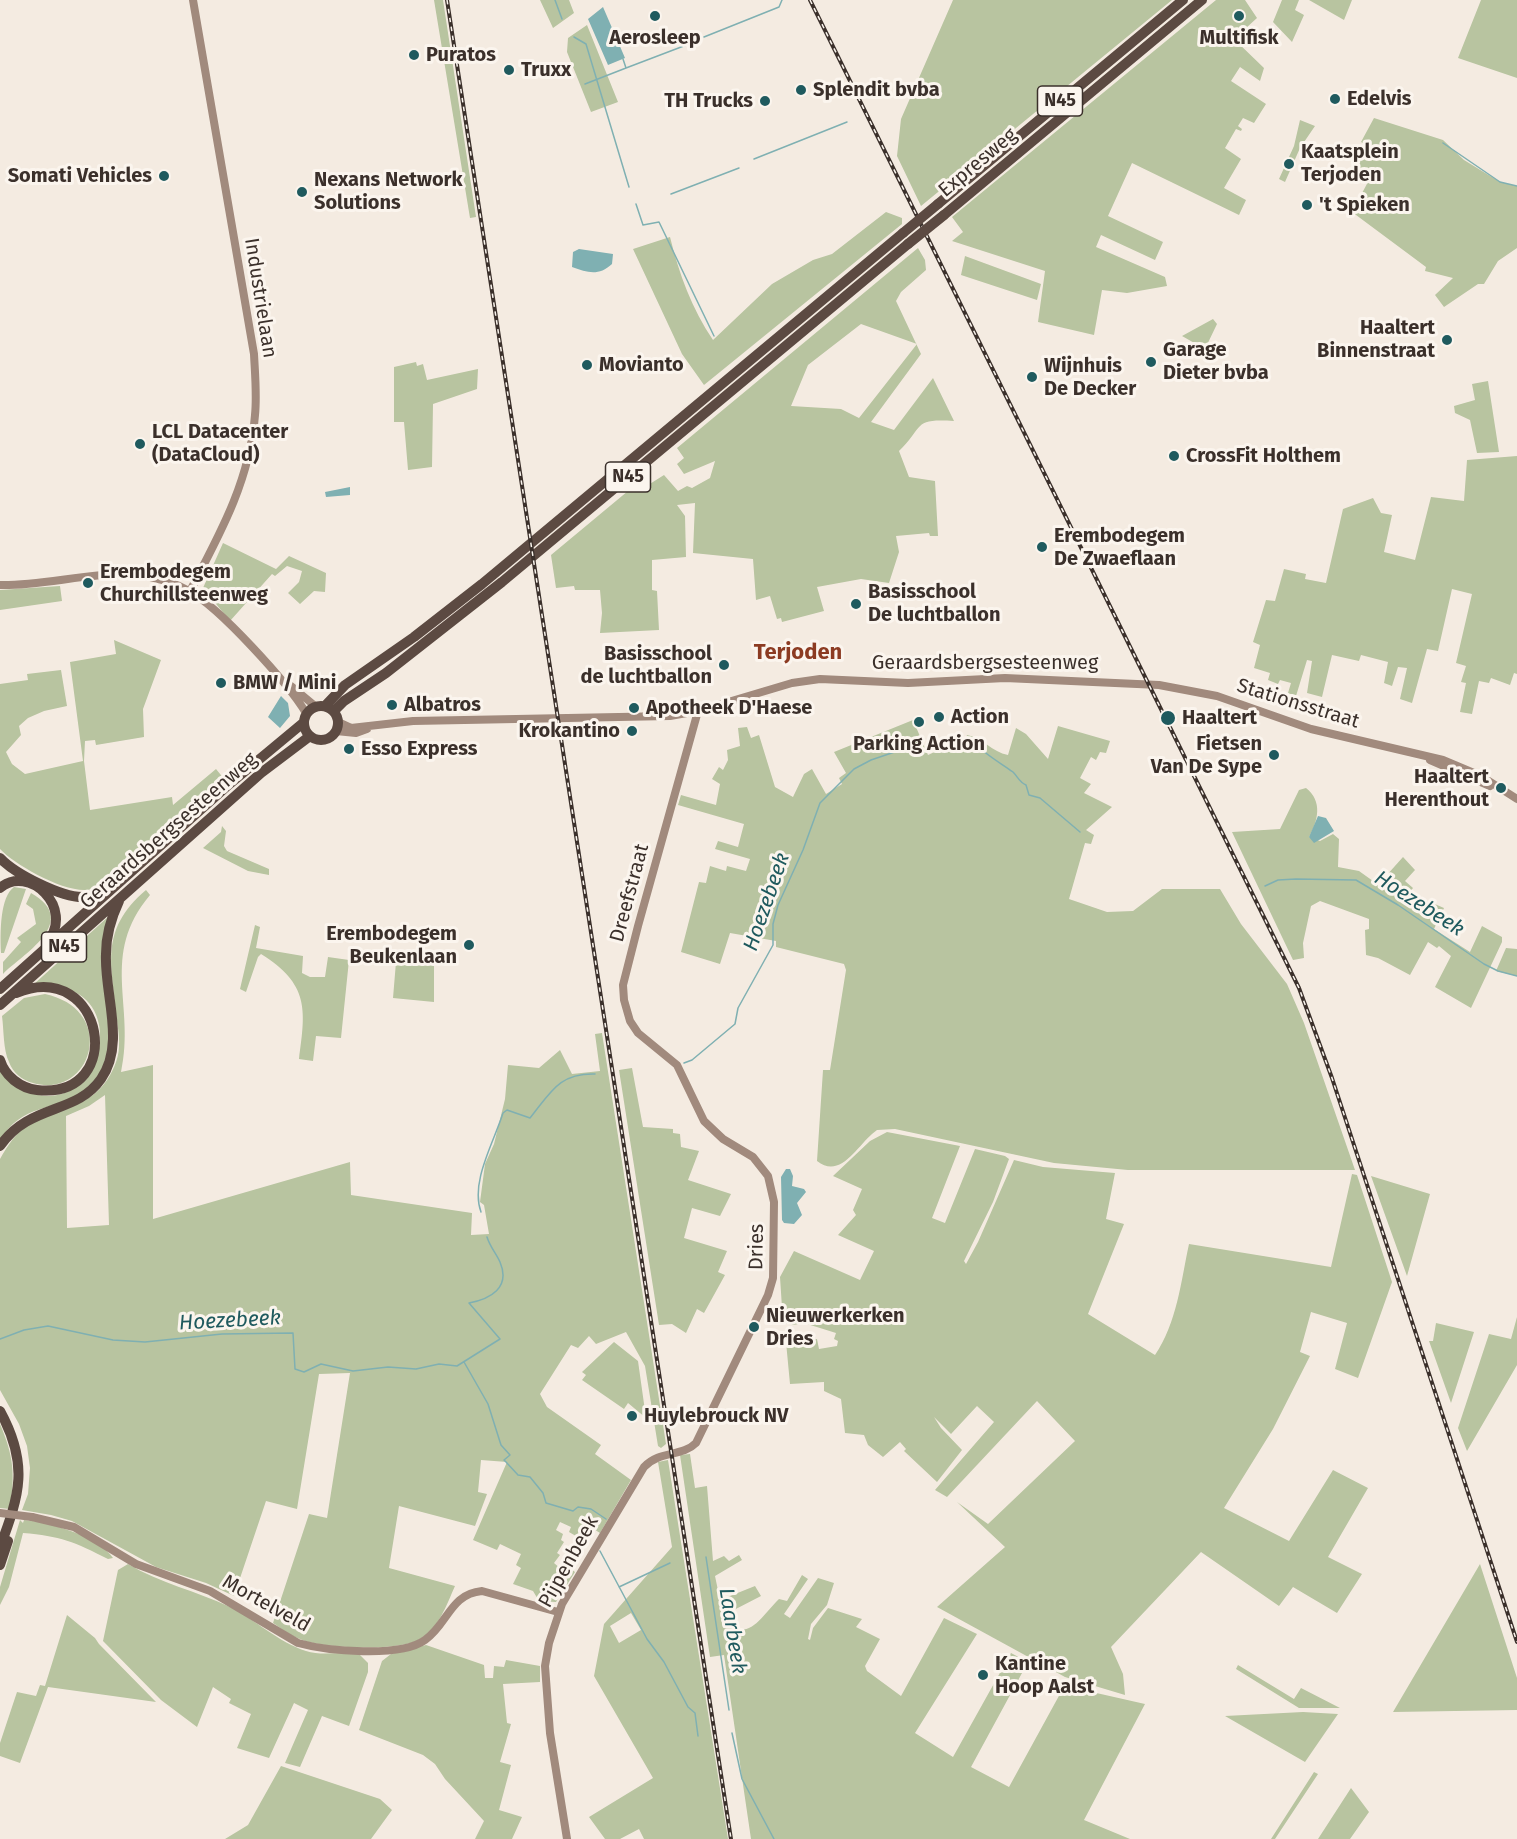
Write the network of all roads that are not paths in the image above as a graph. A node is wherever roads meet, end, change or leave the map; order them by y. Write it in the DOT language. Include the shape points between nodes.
graph roads {
  1 [pos="193,0"];
  2 [pos="1184,0"];
  3 [pos="1202,0"];
  4 [pos="0,585"];
  5 [pos="190,591"];
  6 [pos="1137,683"];
  7 [pos="698,711"];
  8 [pos="323,716"];
  9 [pos="310,736"];
  10 [pos="1514,798"];
  11 [pos="0,858"];
  12 [pos="132,872"];
  13 [pos="0,888"];
  14 [pos="119,901"];
  15 [pos="38,955"];
  16 [pos="4,986"];
  17 [pos="10,996"];
  18 [pos="0,1005"];
  19 [pos="0,1060"];
  20 [pos="677,1065"];
  21 [pos="0,1146"];
  22 [pos="0,1411"];
  23 [pos="691,1447"];
  24 [pos="0,1513"];
  25 [pos="10,1523"];
  26 [pos="0,1547"];
  27 [pos="0,1565"];
  28 [pos="558,1612"];
  29 [pos="567,1839"];
  1 -- 5 [label="street, Industrielaan" via="254,354 256,413 242,484"];
  2 -- 8 [label="highway, Expresweg / N45, bridge" via="482,584 345,685"];
  3 -- 8 [label="highway, Expresweg / N45, bridge" via="502,582 419,649"];
  4 -- 5 [label="street" via="136,575 163,579"];
  5 -- 8 [label="street"];
  6 -- 7 [label="street, Geraardsbergsesteenweg" via="1005,678 908,682 808,680"];
  6 -- 10 [label="street, Stationsstraat" via="1209,694 1311,729 1460,766"];
  7 -- 8 [label="street, Geraardsbergsesteenweg" via="638,718 413,721 351,728"];
  7 -- 20 [label="street, Dreefstraat" via="623,985 626,1010 634,1028"];
  8 -- 9 [label="highway"];
  8 -- 9 [label="highway, Geraardsbergsesteenweg" via="323,740"];
  8 -- 12 [label="highway, Geraardsbergsesteenweg / N45" via="226,787"];
  9 -- 14 [label="highway, Geraardsbergsesteenweg / N45" via="261,773"];
  11 -- 12 [label="highway" via="55,891 73,897 94,895"];
  12 -- 15 [label="highway, Geraardsbergsesteenweg / N45"];
  13 -- 15 [label="highway" via="11,881 25,882 54,905 58,916 56,930"];
  14 -- 17 [label="highway, Geraardsbergsesteenweg / N45"];
  14 -- 21 [label="highway" via="107,936 113,1037 105,1072 81,1097 26,1120"];
  15 -- 16 [label="highway, Geraardsbergsesteenweg / N45"];
  17 -- 18 [label="highway, Geraardsbergsesteenweg / N45"];
  17 -- 19 [label="highway" via="41,987 72,996 92,1020 96,1048 80,1078 55,1090 22,1086 7,1073"];
  20 -- 23 [label="street, Dries" via="704,1121 761,1166 771,1184 774,1202 771,1286"];
  22 -- 25 [label="highway" via="18,1452 20,1482"];
  23 -- 28 [label="street, Pijpenbeek" via="655,1457 644,1467"];
  24 -- 28 [label="street, Mortelveld, bridge" via="74,1527 120,1555 210,1592 298,1643 313,1647 376,1649 416,1645 436,1630 458,1600 472,1592 482,1591"];
  25 -- 26 [label="highway"];
  25 -- 27 [label="highway"];
  28 -- 29 [label="street, Pijpenbeek" via="545,1666 550,1733"];
}
